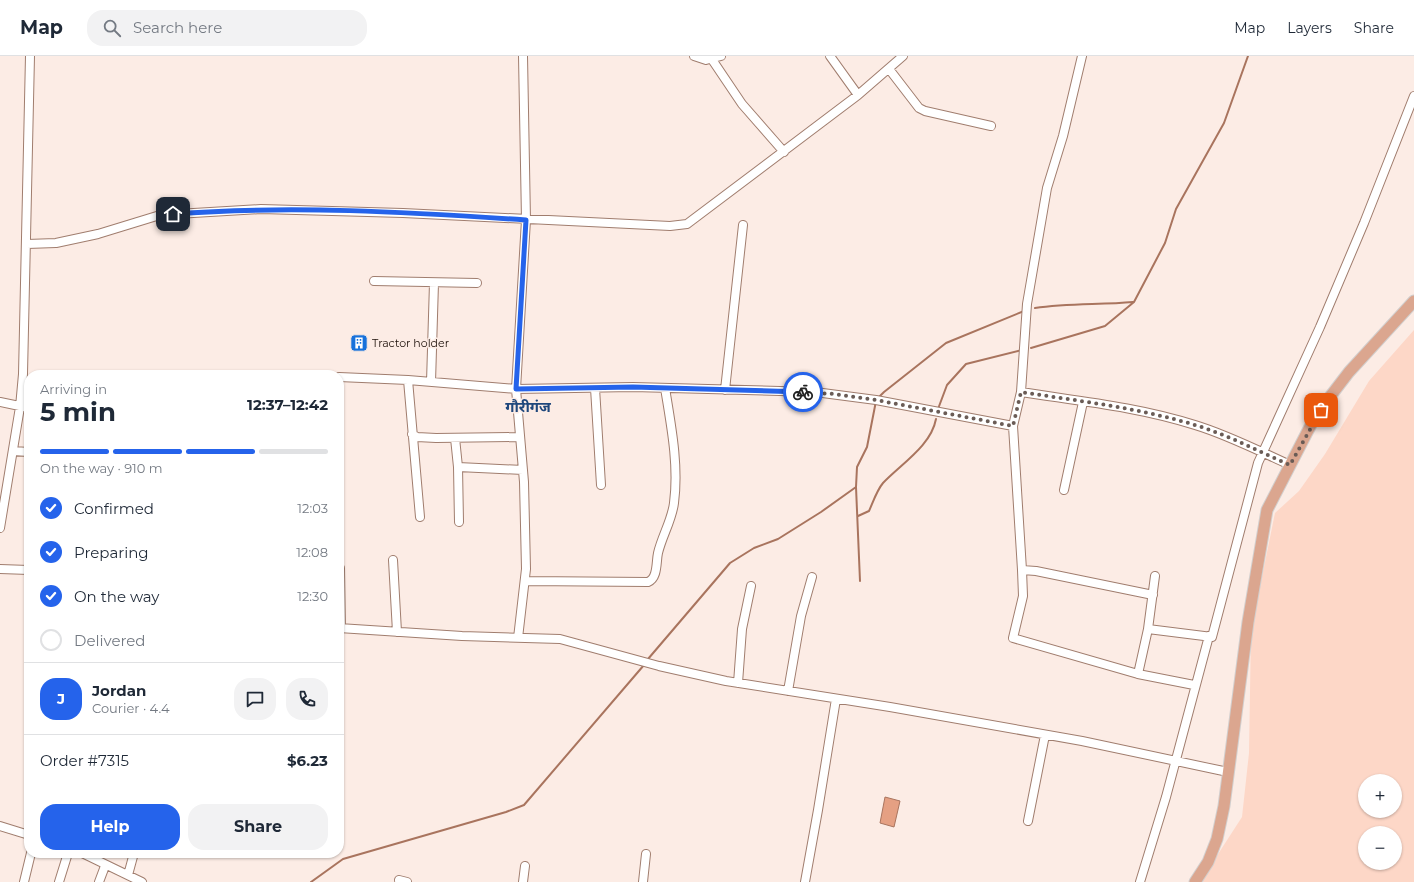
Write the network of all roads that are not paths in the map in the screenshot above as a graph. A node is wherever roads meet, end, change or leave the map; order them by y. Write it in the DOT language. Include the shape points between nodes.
graph roads {
  1 [pos="30,56"];
  2 [pos="522,56"];
  3 [pos="694,56"];
  4 [pos="721,56"];
  5 [pos="830,56"];
  6 [pos="903,56"];
  7 [pos="1082,56"];
  8 [pos="711,58"];
  9 [pos="889,69"];
  10 [pos="858,95"];
  11 [pos="1414,96"];
  12 [pos="991,126"];
  13 [pos="784,152"];
  14 [pos="526,220"];
  15 [pos="743,225"];
  16 [pos="26,244"];
  17 [pos="374,281"];
  18 [pos="434,283"];
  19 [pos="477,283"];
  20 [pos="1414,301"];
  21 [pos="344,377"];
  22 [pos="408,380"];
  23 [pos="431,382"];
  24 [pos="595,388"];
  25 [pos="666,388"];
  26 [pos="516,389"];
  27 [pos="725,390"];
  28 [pos="1021,392"];
  29 [pos="0,402"];
  30 [pos="1083,402"];
  31 [pos="20,407"];
  32 [pos="24,407"];
  33 [pos="1013,426"];
  34 [pos="412,434"];
  35 [pos="520,437"];
  36 [pos="455,438"];
  37 [pos="13,452"];
  38 [pos="24,452"];
  39 [pos="1262,452"];
  40 [pos="1290,465"];
  41 [pos="458,467"];
  42 [pos="523,470"];
  43 [pos="601,485"];
  44 [pos="1064,490"];
  45 [pos="420,517"];
  46 [pos="459,522"];
  47 [pos="0,524"];
  48 [pos="393,560"];
  49 [pos="0,569"];
  50 [pos="24,570"];
  51 [pos="1022,570"];
  52 [pos="1155,576"];
  53 [pos="812,577"];
  54 [pos="525,581"];
  55 [pos="751,586"];
  56 [pos="1153,595"];
  57 [pos="344,628"];
  58 [pos="1148,629"];
  59 [pos="397,632"];
  60 [pos="1209,636"];
  61 [pos="518,638"];
  62 [pos="1138,674"];
  63 [pos="738,683"];
  64 [pos="1194,685"];
  65 [pos="788,691"];
  66 [pos="836,699"];
  67 [pos="1045,735"];
  68 [pos="1176,760"];
  69 [pos="1228,772"];
  70 [pos="1028,822"];
  71 [pos="0,826"];
  72 [pos="24,833"];
  73 [pos="646,854"];
  74 [pos="30,858"];
  75 [pos="66,858"];
  76 [pos="91,858"];
  77 [pos="133,858"];
  78 [pos="105,866"];
  79 [pos="525,866"];
  80 [pos="128,875"];
  81 [pos="24,882"];
  82 [pos="59,882"];
  83 [pos="99,882"];
  84 [pos="142,882"];
  85 [pos="523,882"];
  86 [pos="643,882"];
  87 [pos="805,882"];
  88 [pos="1140,882"];
  89 [pos="1196,882"];
  1 -- 16 [label="street"];
  2 -- 14 [label="street"];
  3 -- 8 [label="street" via="706,60"];
  4 -- 8 [label="street"];
  5 -- 10 [label="street"];
  6 -- 9 [label="street"];
  7 -- 28 [label="street" via="1063,136 1047,188 1027,304"];
  8 -- 13 [label="street" via="742,104"];
  9 -- 10 [label="street"];
  9 -- 12 [label="street" via="924,111"];
  10 -- 13 [label="street"];
  11 -- 39 [label="street" via="1320,327"];
  13 -- 14 [label="street" via="688,224 670,226"];
  14 -- 16 [label="street" via="261,209 197,212 160,214 98,234 56,243"];
  14 -- 26 [label="street"];
  15 -- 27 [label="street"];
  16 -- 31 [label="street"];
  17 -- 18 [label="street"];
  18 -- 19 [label="street"];
  18 -- 23 [label="street"];
  20 -- 40 [label="main road" via="1369,349 1324,405"];
  21 -- 22 [label="street"];
  22 -- 23 [label="street"];
  22 -- 34 [label="street"];
  23 -- 26 [label="street"];
  24 -- 25 [label="street"];
  24 -- 26 [label="street"];
  24 -- 43 [label="street"];
  25 -- 27 [label="street"];
  25 -- 54 [label="street" via="675,470 674,501 659,551 655,576 648,582"];
  26 -- 35 [label="street"];
  27 -- 33 [label="street" via="834,394"];
  28 -- 30 [label="street"];
  28 -- 33 [label="street"];
  29 -- 31 [label="street"];
  30 -- 39 [label="street" via="1193,424"];
  30 -- 44 [label="street"];
  31 -- 32 [label="street"];
  31 -- 37 [label="street"];
  33 -- 51 [label="street"];
  34 -- 36 [label="street" via="417,437"];
  34 -- 45 [label="street"];
  35 -- 36 [label="street"];
  35 -- 42 [label="street"];
  36 -- 41 [label="street"];
  37 -- 38 [label="street"];
  37 -- 47 [label="street"];
  39 -- 40 [label="street"];
  39 -- 60 [label="street" via="1212,637"];
  40 -- 69 [label="main road" via="1267,510 1248,622"];
  41 -- 42 [label="street"];
  41 -- 46 [label="street"];
  42 -- 54 [label="street"];
  48 -- 59 [label="street"];
  49 -- 50 [label="street"];
  51 -- 56 [label="street"];
  51 -- 62 [label="street" via="1023,596 1013,638"];
  52 -- 56 [label="street"];
  53 -- 65 [label="street" via="801,616"];
  54 -- 61 [label="street"];
  55 -- 63 [label="street" via="742,629"];
  56 -- 58 [label="street"];
  57 -- 59 [label="street"];
  58 -- 60 [label="street"];
  58 -- 62 [label="street"];
  59 -- 61 [label="street"];
  60 -- 64 [label="street"];
  61 -- 63 [label="street" via="560,639 659,666"];
  62 -- 64 [label="street"];
  63 -- 65 [label="street"];
  64 -- 68 [label="street"];
  65 -- 66 [label="street"];
  66 -- 67 [label="street"];
  66 -- 87 [label="street"];
  67 -- 68 [label="street"];
  67 -- 70 [label="street"];
  68 -- 69 [label="street"];
  68 -- 88 [label="street"];
  69 -- 89 [label="main road" via="1217,838 1208,862"];
  71 -- 72 [label="street"];
  73 -- 86 [label="street"];
  74 -- 81 [label="street"];
  75 -- 82 [label="street"];
  76 -- 78 [label="street"];
  77 -- 80 [label="street"];
  78 -- 80 [label="street"];
  78 -- 83 [label="street"];
  79 -- 85 [label="street"];
  80 -- 84 [label="street"];
}
